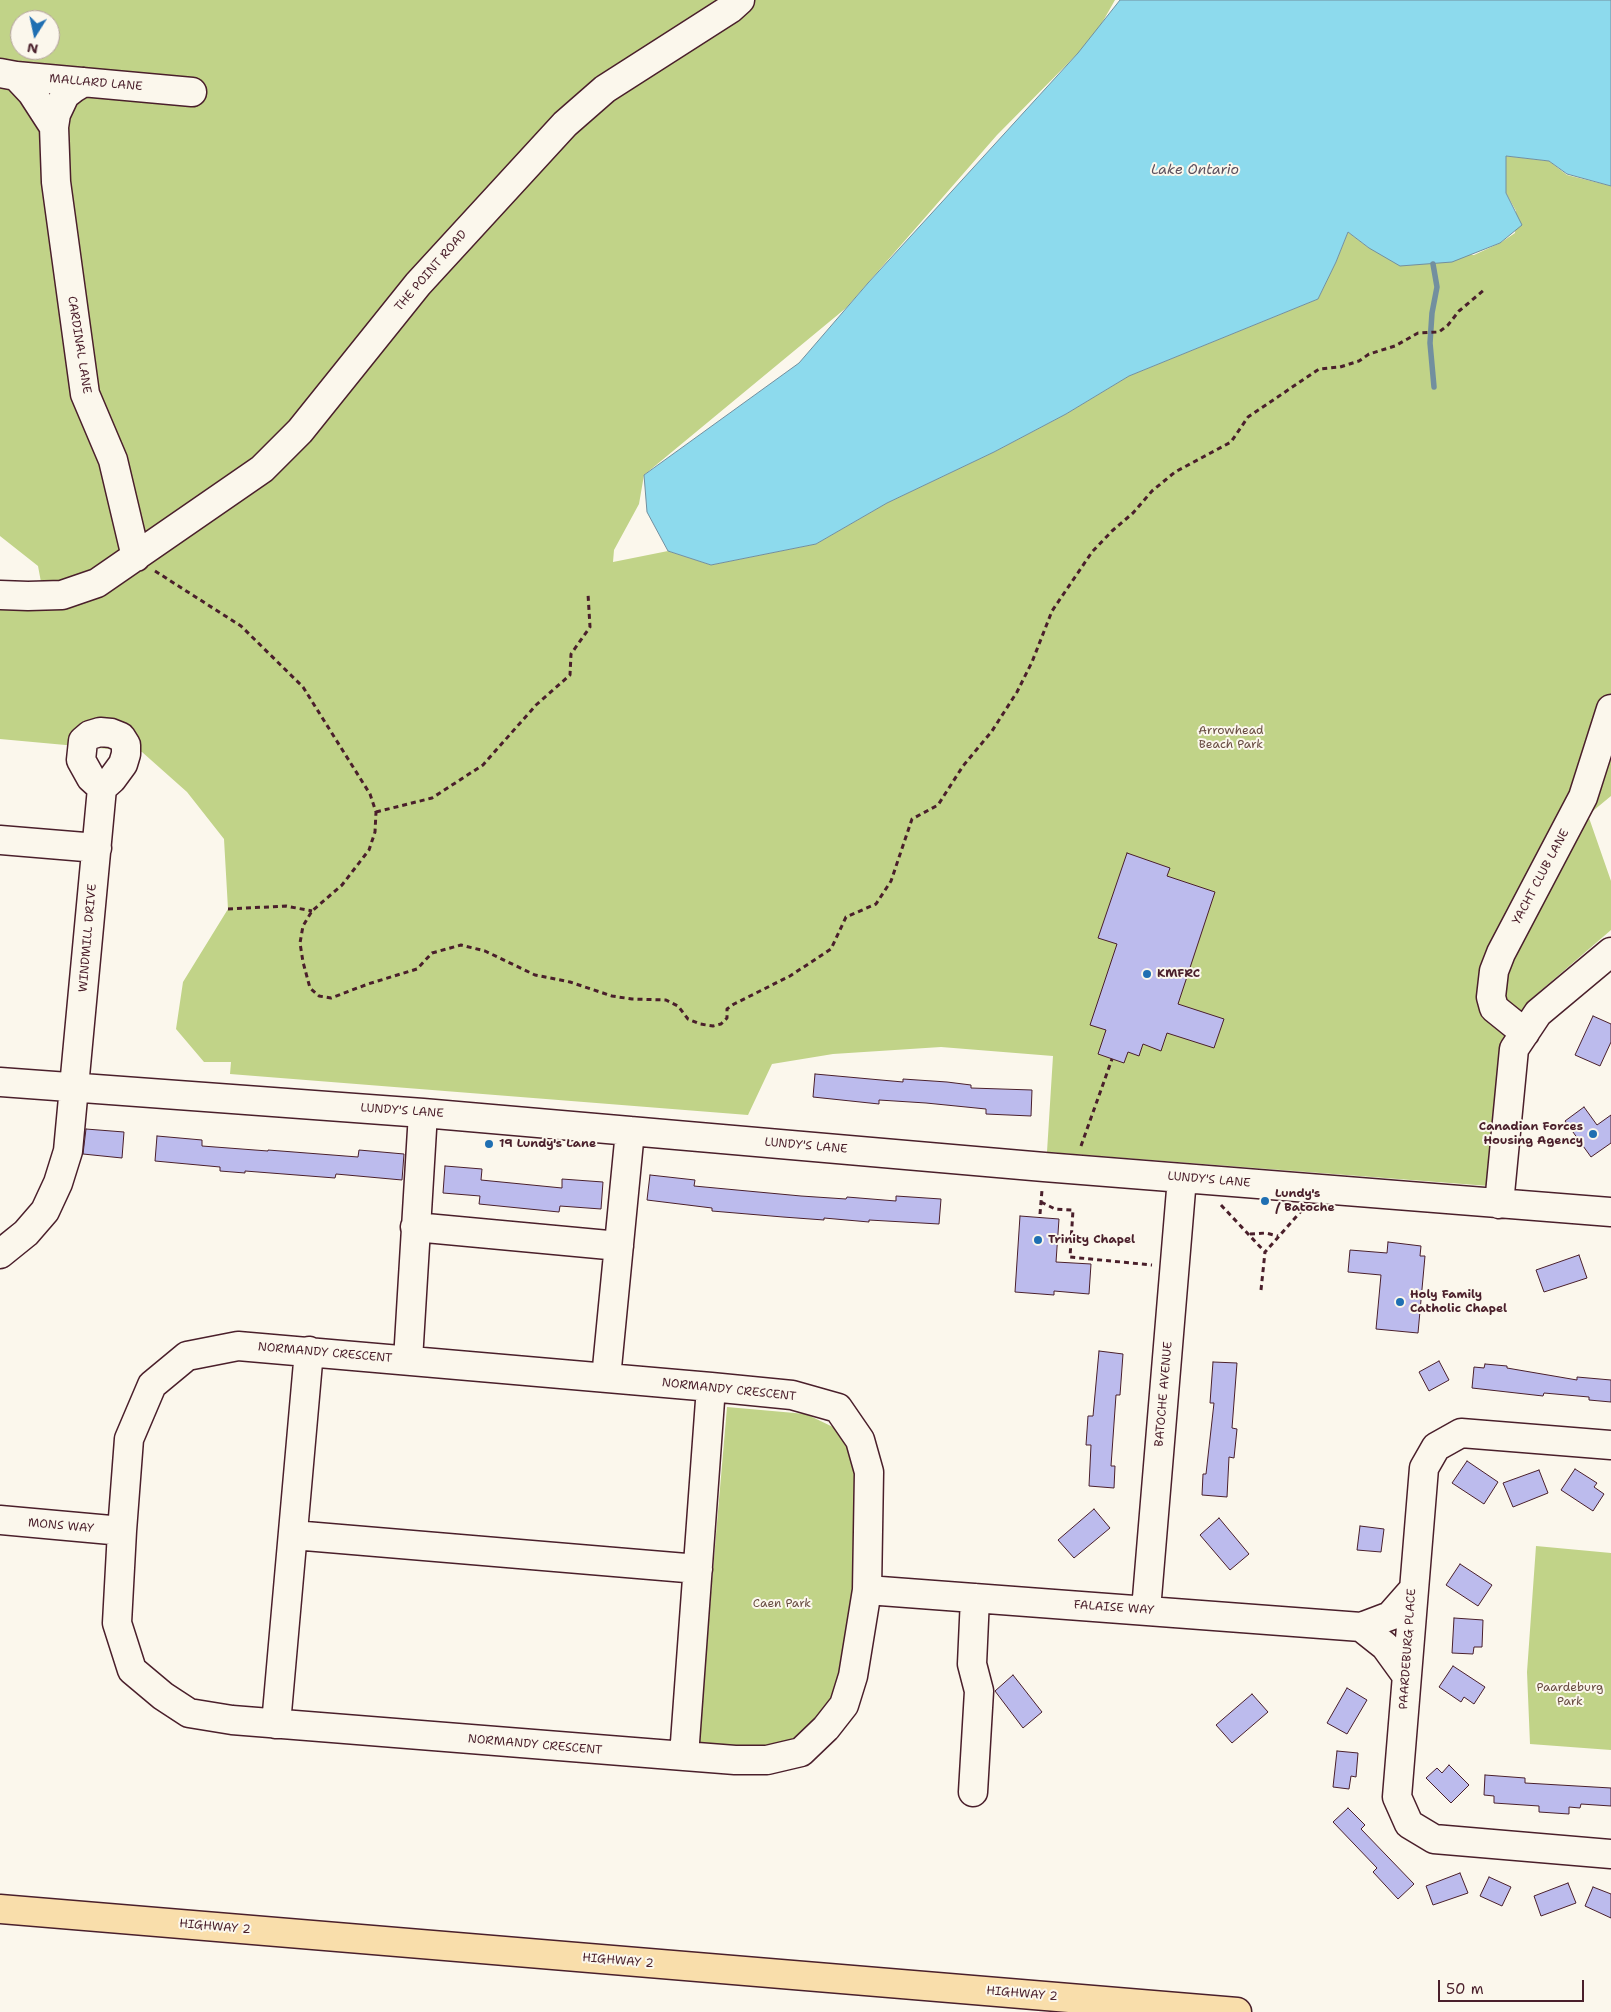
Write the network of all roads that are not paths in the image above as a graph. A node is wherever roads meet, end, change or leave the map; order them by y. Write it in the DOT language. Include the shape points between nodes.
graph roads {
  1 [pos="740,0"];
  2 [pos="8,74"];
  3 [pos="84,82"];
  4 [pos="192,92"];
  5 [pos="54,127"];
  6 [pos="136,557"];
  7 [pos="0,594"];
  8 [pos="1611,709"];
  9 [pos="102,788"];
  10 [pos="0,840"];
  11 [pos="97,848"];
  12 [pos="1611,952"];
  13 [pos="1525,1033"];
  14 [pos="0,1082"];
  15 [pos="74,1088"];
  16 [pos="423,1112"];
  17 [pos="630,1131"];
  18 [pos="1182,1178"];
  19 [pos="1500,1204"];
  20 [pos="1611,1212"];
  21 [pos="416,1227"];
  22 [pos="619,1246"];
  23 [pos="0,1254"];
  24 [pos="309,1351"];
  25 [pos="408,1360"];
  26 [pos="606,1378"];
  27 [pos="711,1387"];
  28 [pos="1611,1445"];
  29 [pos="0,1520"];
  30 [pos="122,1531"];
  31 [pos="293,1535"];
  32 [pos="698,1569"];
  33 [pos="867,1590"];
  34 [pos="1412,1592"];
  35 [pos="975,1598"];
  36 [pos="1146,1610"];
  37 [pos="1360,1627"];
  38 [pos="1406,1675"];
  39 [pos="276,1724"];
  40 [pos="684,1756"];
  41 [pos="972,1792"];
  42 [pos="1611,1854"];
  43 [pos="0,1909"];
  44 [pos="1092,2006"];
  45 [pos="1237,2012"];
  1 -- 6 [label="street, THE POINT ROAD" via="606,89 565,124 418,284 300,431 262,469"];
  2 -- 3 [label="street, MALLARD LANE"];
  2 -- 5 [label="street" via="32,93"];
  3 -- 4 [label="street, MALLARD LANE"];
  3 -- 5 [label="street, CARDINAL LANE" via="62,99"];
  5 -- 6 [label="street, CARDINAL LANE" via="56,182 85,394 113,460"];
  6 -- 7 [label="street, THE POINT ROAD" via="98,583 62,595"];
  8 -- 13 [label="street, YACHT CLUB LANE" via="1583,797 1494,972 1491,996 1494,1008"];
  9 -- 11 [label="street, WINDMILL DRIVE"];
  10 -- 11 [label="street"];
  11 -- 15 [label="street, WINDMILL DRIVE"];
  12 -- 13 [label="street" via="1538,1014"];
  13 -- 19 [label="street" via="1514,1049"];
  14 -- 15 [label="street, LUNDY'S LANE"];
  15 -- 16 [label="street, LUNDY'S LANE"];
  15 -- 23 [label="street, WINDMILL DRIVE" via="68,1151 45,1211 26,1234"];
  16 -- 17 [label="street, LUNDY'S LANE"];
  16 -- 21 [label="street"];
  17 -- 18 [label="street, LUNDY'S LANE"];
  17 -- 22 [label="street"];
  18 -- 19 [label="street, LUNDY'S LANE"];
  18 -- 36 [label="street, BATOCHE AVENUE"];
  19 -- 20 [label="street, LUNDY'S LANE"];
  21 -- 22 [label="street"];
  21 -- 25 [label="street"];
  22 -- 26 [label="street"];
  24 -- 25 [label="street, NORMANDY CRESCENT"];
  24 -- 30 [label="street, NORMANDY CRESCENT" via="238,1346 187,1356 152,1385 130,1439"];
  24 -- 31 [label="street"];
  25 -- 26 [label="street, NORMANDY CRESCENT"];
  26 -- 27 [label="street, NORMANDY CRESCENT"];
  27 -- 32 [label="street"];
  27 -- 33 [label="street, NORMANDY CRESCENT" via="792,1396 838,1408 860,1440 869,1472"];
  28 -- 34 [label="street, PAARDEBURG PLACE" via="1461,1433 1436,1447 1424,1468"];
  29 -- 30 [label="street, MONS WAY"];
  30 -- 39 [label="street, NORMANDY CRESCENT" via="117,1623 132,1670 189,1713"];
  31 -- 32 [label="street"];
  31 -- 39 [label="street"];
  32 -- 40 [label="street"];
  33 -- 35 [label="street, FALAISE WAY"];
  33 -- 40 [label="street, NORMANDY CRESCENT" via="853,1676 844,1705 801,1752 767,1760"];
  34 -- 37 [label="street" via="1390,1616"];
  34 -- 38 [label="street, PAARDEBURG PLACE"];
  35 -- 36 [label="street, FALAISE WAY"];
  35 -- 41 [label="street" via="972,1664 978,1691"];
  36 -- 37 [label="street, FALAISE WAY"];
  37 -- 38 [label="street" via="1385,1646"];
  38 -- 42 [label="street, PAARDEBURG PLACE" via="1397,1797 1409,1824 1434,1839"];
  39 -- 40 [label="street, NORMANDY CRESCENT"];
  43 -- 44 [label="main road, HIGHWAY 2"];
  44 -- 45 [label="main road, HIGHWAY 2"];
}
